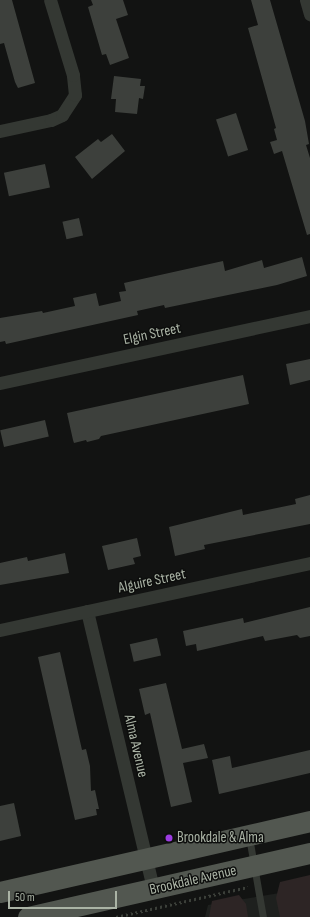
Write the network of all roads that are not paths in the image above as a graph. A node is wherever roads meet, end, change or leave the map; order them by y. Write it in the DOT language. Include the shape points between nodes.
graph roads {
  1 [pos="50,0"];
  2 [pos="306,0"];
  3 [pos="310,13"];
  4 [pos="0,131"];
  5 [pos="310,316"];
  6 [pos="0,383"];
  7 [pos="310,563"];
  8 [pos="87,611"];
  9 [pos="0,630"];
  10 [pos="310,821"];
  11 [pos="248,835"];
  12 [pos="310,853"];
  13 [pos="146,858"];
  14 [pos="255,876"];
  15 [pos="153,889"];
  16 [pos="0,892"];
  17 [pos="28,917"];
  18 [pos="264,917"];
  1 -- 4 [label="street" via="73,75 75,95 62,115 51,120"];
  2 -- 3 [label="street"];
  5 -- 6 [label="street, Elgin Street"];
  7 -- 8 [label="street, Alguire Street"];
  8 -- 9 [label="street, Alguire Street"];
  8 -- 13 [label="street, Alma Avenue"];
  10 -- 11 [label="main road, Brookdale Avenue"];
  11 -- 13 [label="main road, Brookdale Avenue"];
  11 -- 14 [label="lane"];
  12 -- 14 [label="main road, Brookdale Avenue"];
  13 -- 15 [label="street, Alma Avenue"];
  13 -- 16 [label="main road, Brookdale Avenue"];
  14 -- 15 [label="main road, Brookdale Avenue"];
  14 -- 18 [label="lane"];
  15 -- 17 [label="main road, Brookdale Avenue"];
}
